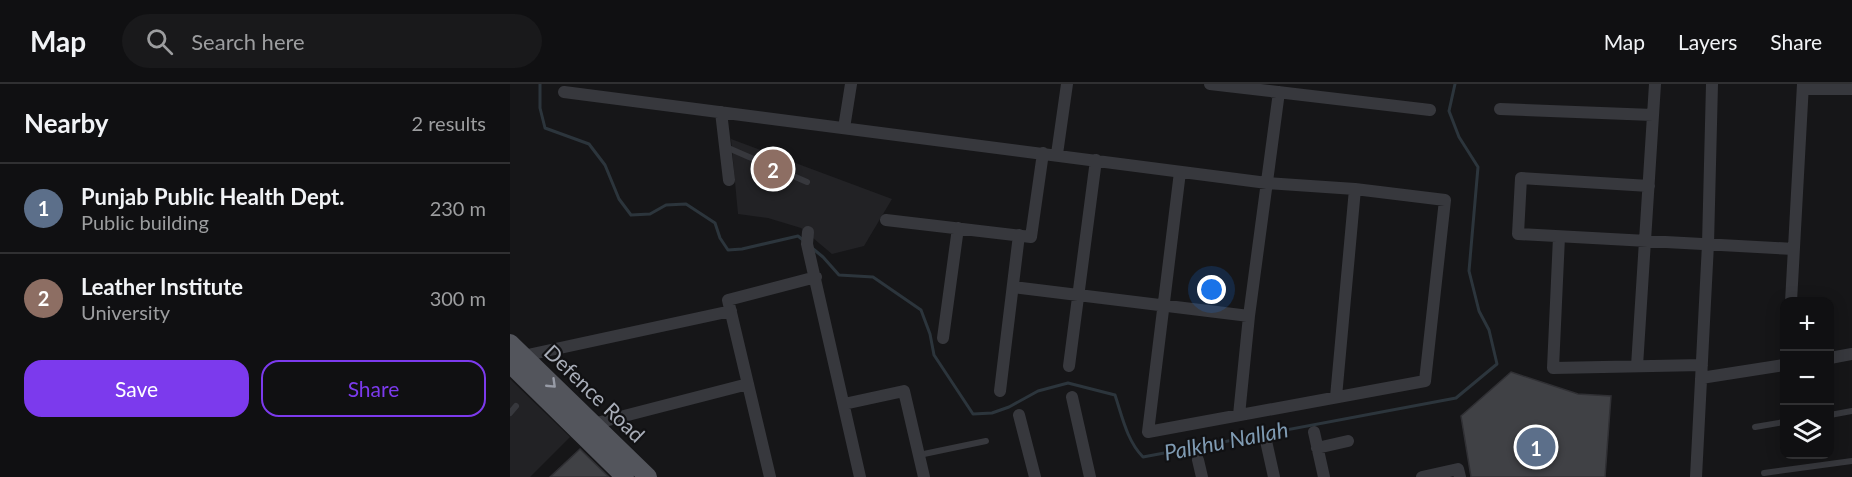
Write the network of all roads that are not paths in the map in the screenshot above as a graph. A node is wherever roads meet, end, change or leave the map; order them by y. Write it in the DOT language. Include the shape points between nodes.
graph roads {
  1 [pos="851,84"];
  2 [pos="1067,84"];
  3 [pos="1210,84"];
  4 [pos="1655,84"];
  5 [pos="1712,84"];
  6 [pos="1803,86"];
  7 [pos="1852,89"];
  8 [pos="570,90"];
  9 [pos="1279,92"];
  10 [pos="1500,108"];
  11 [pos="1430,110"];
  12 [pos="722,112"];
  13 [pos="1653,115"];
  14 [pos="844,128"];
  15 [pos="725,147"];
  16 [pos="1043,153"];
  17 [pos="1057,154"];
  18 [pos="1096,160"];
  19 [pos="1180,172"];
  20 [pos="729,180"];
  21 [pos="807,182"];
  22 [pos="1267,183"];
  23 [pos="1649,186"];
  24 [pos="1355,189"];
  25 [pos="886,220"];
  26 [pos="958,228"];
  27 [pos="808,232"];
  28 [pos="1020,235"];
  29 [pos="1559,237"];
  30 [pos="1646,241"];
  31 [pos="1708,244"];
  32 [pos="1794,249"];
  33 [pos="816,278"];
  34 [pos="1013,287"];
  35 [pos="1080,294"];
  36 [pos="1791,297"];
  37 [pos="1164,305"];
  38 [pos="731,311"];
  39 [pos="1249,316"];
  40 [pos="944,338"];
  41 [pos="514,354"];
  42 [pos="1852,354"];
  43 [pos="1834,357"];
  44 [pos="1780,365"];
  45 [pos="1070,366"];
  46 [pos="1636,366"];
  47 [pos="1701,371"];
  48 [pos="748,384"];
  49 [pos="1000,391"];
  50 [pos="1336,397"];
  51 [pos="1072,398"];
  52 [pos="844,404"];
  53 [pos="516,406"];
  54 [pos="1852,411"];
  55 [pos="510,413"];
  56 [pos="1834,414"];
  57 [pos="1019,415"];
  58 [pos="1239,415"];
  59 [pos="1780,423"];
  60 [pos="593,424"];
  61 [pos="1755,427"];
  62 [pos="1314,432"];
  63 [pos="986,441"];
  64 [pos="1266,441"];
  65 [pos="1348,441"];
  66 [pos="1317,448"];
  67 [pos="919,455"];
  68 [pos="1198,460"];
  69 [pos="1852,460"];
  70 [pos="1764,473"];
  71 [pos="625,477"];
  72 [pos="648,477"];
  73 [pos="770,477"];
  74 [pos="860,477"];
  75 [pos="924,477"];
  76 [pos="1035,477"];
  77 [pos="1090,477"];
  78 [pos="1202,477"];
  79 [pos="1274,477"];
  80 [pos="1324,477"];
  81 [pos="1422,477"];
  82 [pos="1460,477"];
  83 [pos="1696,477"];
  1 -- 14 [label="street"];
  2 -- 17 [label="street"];
  3 -- 9 [label="street"];
  4 -- 13 [label="street"];
  5 -- 31 [label="street"];
  6 -- 7 [label="street"];
  6 -- 32 [label="street"];
  8 -- 12 [label="street"];
  9 -- 11 [label="street"];
  9 -- 22 [label="street"];
  10 -- 13 [label="street"];
  12 -- 14 [label="street"];
  12 -- 15 [label="street"];
  13 -- 23 [label="street"];
  14 -- 16 [label="street"];
  15 -- 20 [label="street"];
  15 -- 21 [label="lane"];
  16 -- 17 [label="street"];
  16 -- 28 [label="street" via="1031,237"];
  17 -- 18 [label="street"];
  18 -- 19 [label="street"];
  18 -- 35 [label="street"];
  19 -- 22 [label="street"];
  19 -- 37 [label="street"];
  22 -- 24 [label="street"];
  22 -- 39 [label="street"];
  23 -- 29 [label="street" via="1521,178 1518,234"];
  23 -- 30 [label="street"];
  24 -- 50 [label="street"];
  24 -- 50 [label="street" via="1444,200 1425,381"];
  25 -- 26 [label="street"];
  26 -- 28 [label="street"];
  26 -- 40 [label="street"];
  27 -- 33 [label="street" via="807,244"];
  28 -- 34 [label="street"];
  29 -- 30 [label="street"];
  29 -- 46 [label="street" via="1553,368"];
  30 -- 31 [label="street"];
  30 -- 46 [label="street"];
  31 -- 32 [label="street"];
  31 -- 47 [label="street"];
  32 -- 36 [label="street"];
  33 -- 38 [label="street" via="728,300"];
  33 -- 52 [label="street"];
  34 -- 35 [label="street"];
  34 -- 49 [label="street"];
  35 -- 37 [label="street"];
  35 -- 45 [label="street"];
  37 -- 39 [label="street"];
  37 -- 58 [label="street" via="1148,432"];
  38 -- 41 [label="street"];
  38 -- 48 [label="street"];
  39 -- 58 [label="street"];
  41 -- 60 [label="main road, Defence Road, one-way"];
  41 -- 71 [label="main road, Defence Road"];
  42 -- 43 [label="street"];
  44 -- 47 [label="street"];
  46 -- 47 [label="street"];
  47 -- 83 [label="street"];
  48 -- 60 [label="street"];
  48 -- 73 [label="street"];
  50 -- 58 [label="street"];
  51 -- 77 [label="street"];
  52 -- 67 [label="street" via="904,391"];
  52 -- 74 [label="street"];
  53 -- 55 [label="lane"];
  54 -- 56 [label="lane"];
  57 -- 76 [label="street"];
  59 -- 61 [label="lane"];
  60 -- 72 [label="main road, Defence Road"];
  62 -- 66 [label="street"];
  63 -- 67 [label="lane"];
  64 -- 79 [label="street"];
  65 -- 66 [label="street"];
  66 -- 80 [label="street"];
  67 -- 75 [label="street"];
  68 -- 78 [label="street"];
  69 -- 70 [label="lane"];
  81 -- 82 [label="street" via="1458,469"];
}
